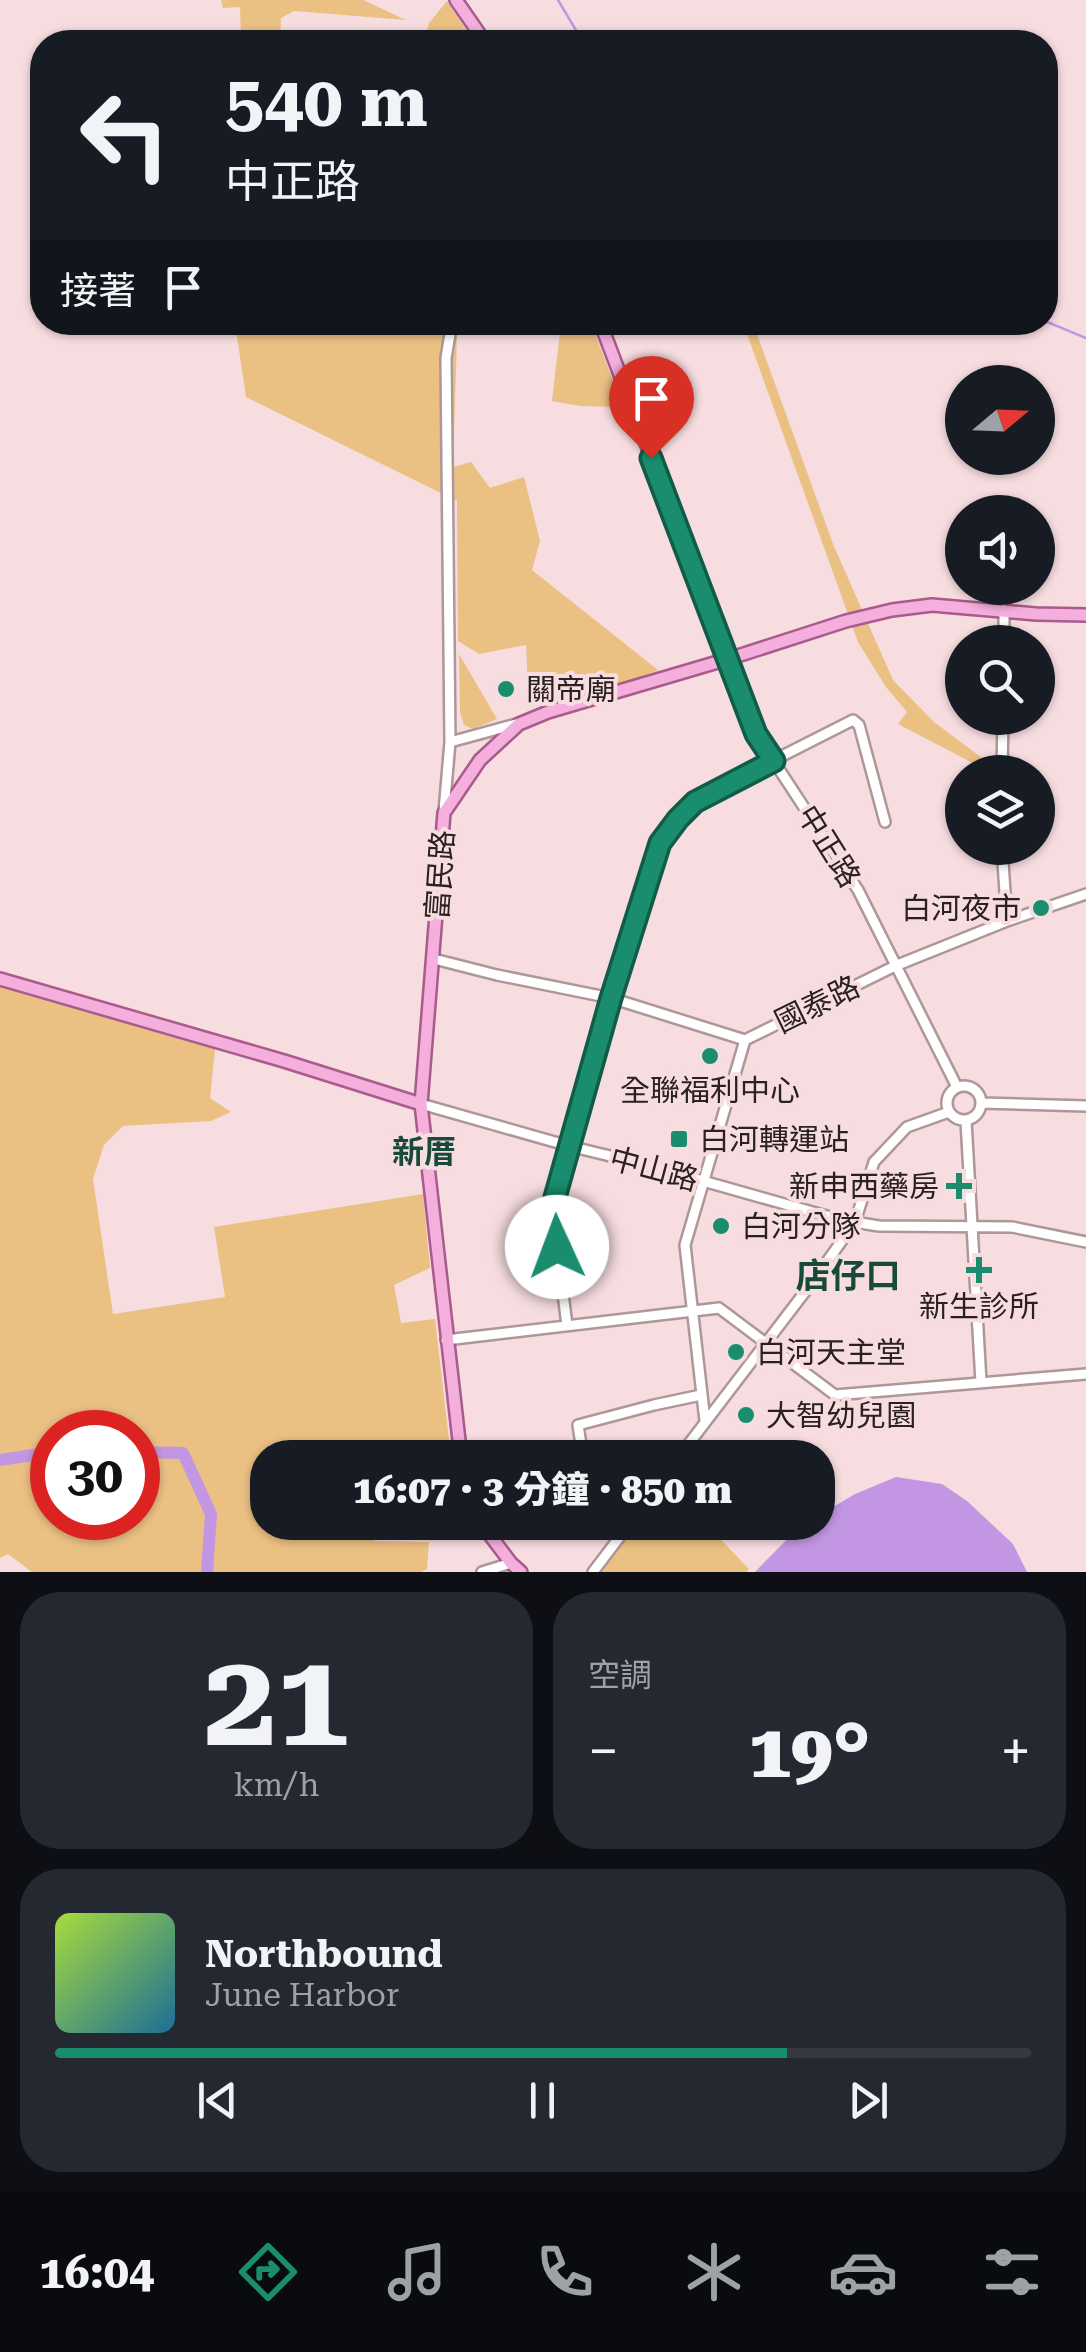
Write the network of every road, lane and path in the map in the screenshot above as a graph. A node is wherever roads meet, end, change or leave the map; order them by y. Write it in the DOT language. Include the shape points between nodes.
graph roads {
  1 [pos="456,0"];
  2 [pos="477,30"];
  3 [pos="450,335"];
  4 [pos="605,335"];
  5 [pos="1004,610"];
  6 [pos="1086,615"];
  7 [pos="1004,625"];
  8 [pos="728,659"];
  9 [pos="519,724"];
  10 [pos="450,742"];
  11 [pos="774,761"];
  12 [pos="444,813"];
  13 [pos="885,822"];
  14 [pos="1003,865"];
  15 [pos="1086,894"];
  16 [pos="1007,921"];
  17 [pos="434,960"];
  18 [pos="895,966"];
  19 [pos="0,979"];
  20 [pos="611,998"];
  21 [pos="745,1040"];
  22 [pos="957,1087"];
  23 [pos="981,1103"];
  24 [pos="421,1104"];
  25 [pos="1086,1106"];
  26 [pos="948,1112"];
  27 [pos="966,1120"];
  28 [pos="570,1146"];
  29 [pos="702,1182"];
  30 [pos="854,1222"];
  31 [pos="972,1226"];
  32 [pos="1086,1242"];
  33 [pos="691,1310"];
  34 [pos="567,1325"];
  35 [pos="446,1340"];
  36 [pos="765,1343"];
  37 [pos="1086,1374"];
  38 [pos="981,1382"];
  39 [pos="701,1395"];
  40 [pos="705,1421"];
  41 [pos="459,1440"];
  42 [pos="580,1440"];
  43 [pos="691,1440"];
  44 [pos="494,1540"];
  45 [pos="618,1540"];
  46 [pos="516,1568"];
  47 [pos="482,1572"];
  48 [pos="594,1572"];
  1 -- 2 [label="main road"];
  3 -- 10 [label="street"];
  4 -- 8 [label="main road, 中正路"];
  5 -- 6 [label="main road, 富民路"];
  5 -- 7 [label="street"];
  5 -- 8 [label="main road, 富民路" via="892,610"];
  8 -- 9 [label="main road, 富民路"];
  8 -- 11 [label="street, 中正路" via="756,734"];
  9 -- 10 [label="street"];
  9 -- 12 [label="main road, 富民路" via="480,760"];
  10 -- 12 [label="street"];
  11 -- 13 [label="street" via="853,720"];
  11 -- 18 [label="street, 中正路" via="849,875"];
  11 -- 20 [label="street" via="695,802 670,828"];
  12 -- 17 [label="main road, 富民路"];
  14 -- 16 [label="street"];
  15 -- 16 [label="street, 國泰路"];
  16 -- 18 [label="street, 國泰路"];
  17 -- 20 [label="street"];
  17 -- 24 [label="main road, 富民路"];
  18 -- 21 [label="street, 國泰路"];
  18 -- 22 [label="street, 中正路"];
  19 -- 24 [label="main road, 中山路"];
  20 -- 21 [label="street"];
  20 -- 28 [label="street"];
  21 -- 29 [label="street, 國泰路"];
  22 -- 23 [label="street" via="974,1090"];
  22 -- 26 [label="street" via="947,1098"];
  23 -- 25 [label="street"];
  23 -- 27 [label="street"];
  24 -- 28 [label="street, 中山路"];
  24 -- 35 [label="main road, 富民路"];
  26 -- 27 [label="street"];
  26 -- 30 [label="street" via="907,1127 874,1162"];
  27 -- 31 [label="street"];
  28 -- 29 [label="street, 中山路"];
  28 -- 34 [label="street" via="552,1208"];
  29 -- 30 [label="street, 中山路"];
  29 -- 33 [label="street, 國泰路" via="685,1245"];
  30 -- 31 [label="street, 中山路"];
  30 -- 36 [label="street"];
  31 -- 32 [label="street, 中山路"];
  31 -- 38 [label="street"];
  33 -- 34 [label="street"];
  33 -- 36 [label="street" via="719,1308"];
  33 -- 39 [label="street, 國泰路"];
  34 -- 35 [label="street"];
  35 -- 41 [label="main road, 富民路"];
  36 -- 38 [label="street" via="835,1396"];
  36 -- 40 [label="street"];
  37 -- 38 [label="street"];
  39 -- 40 [label="street, 國泰路"];
  39 -- 42 [label="street" via="578,1425"];
  40 -- 43 [label="street"];
  44 -- 46 [label="main road"];
  45 -- 48 [label="street"];
  46 -- 47 [label="street"];
}
